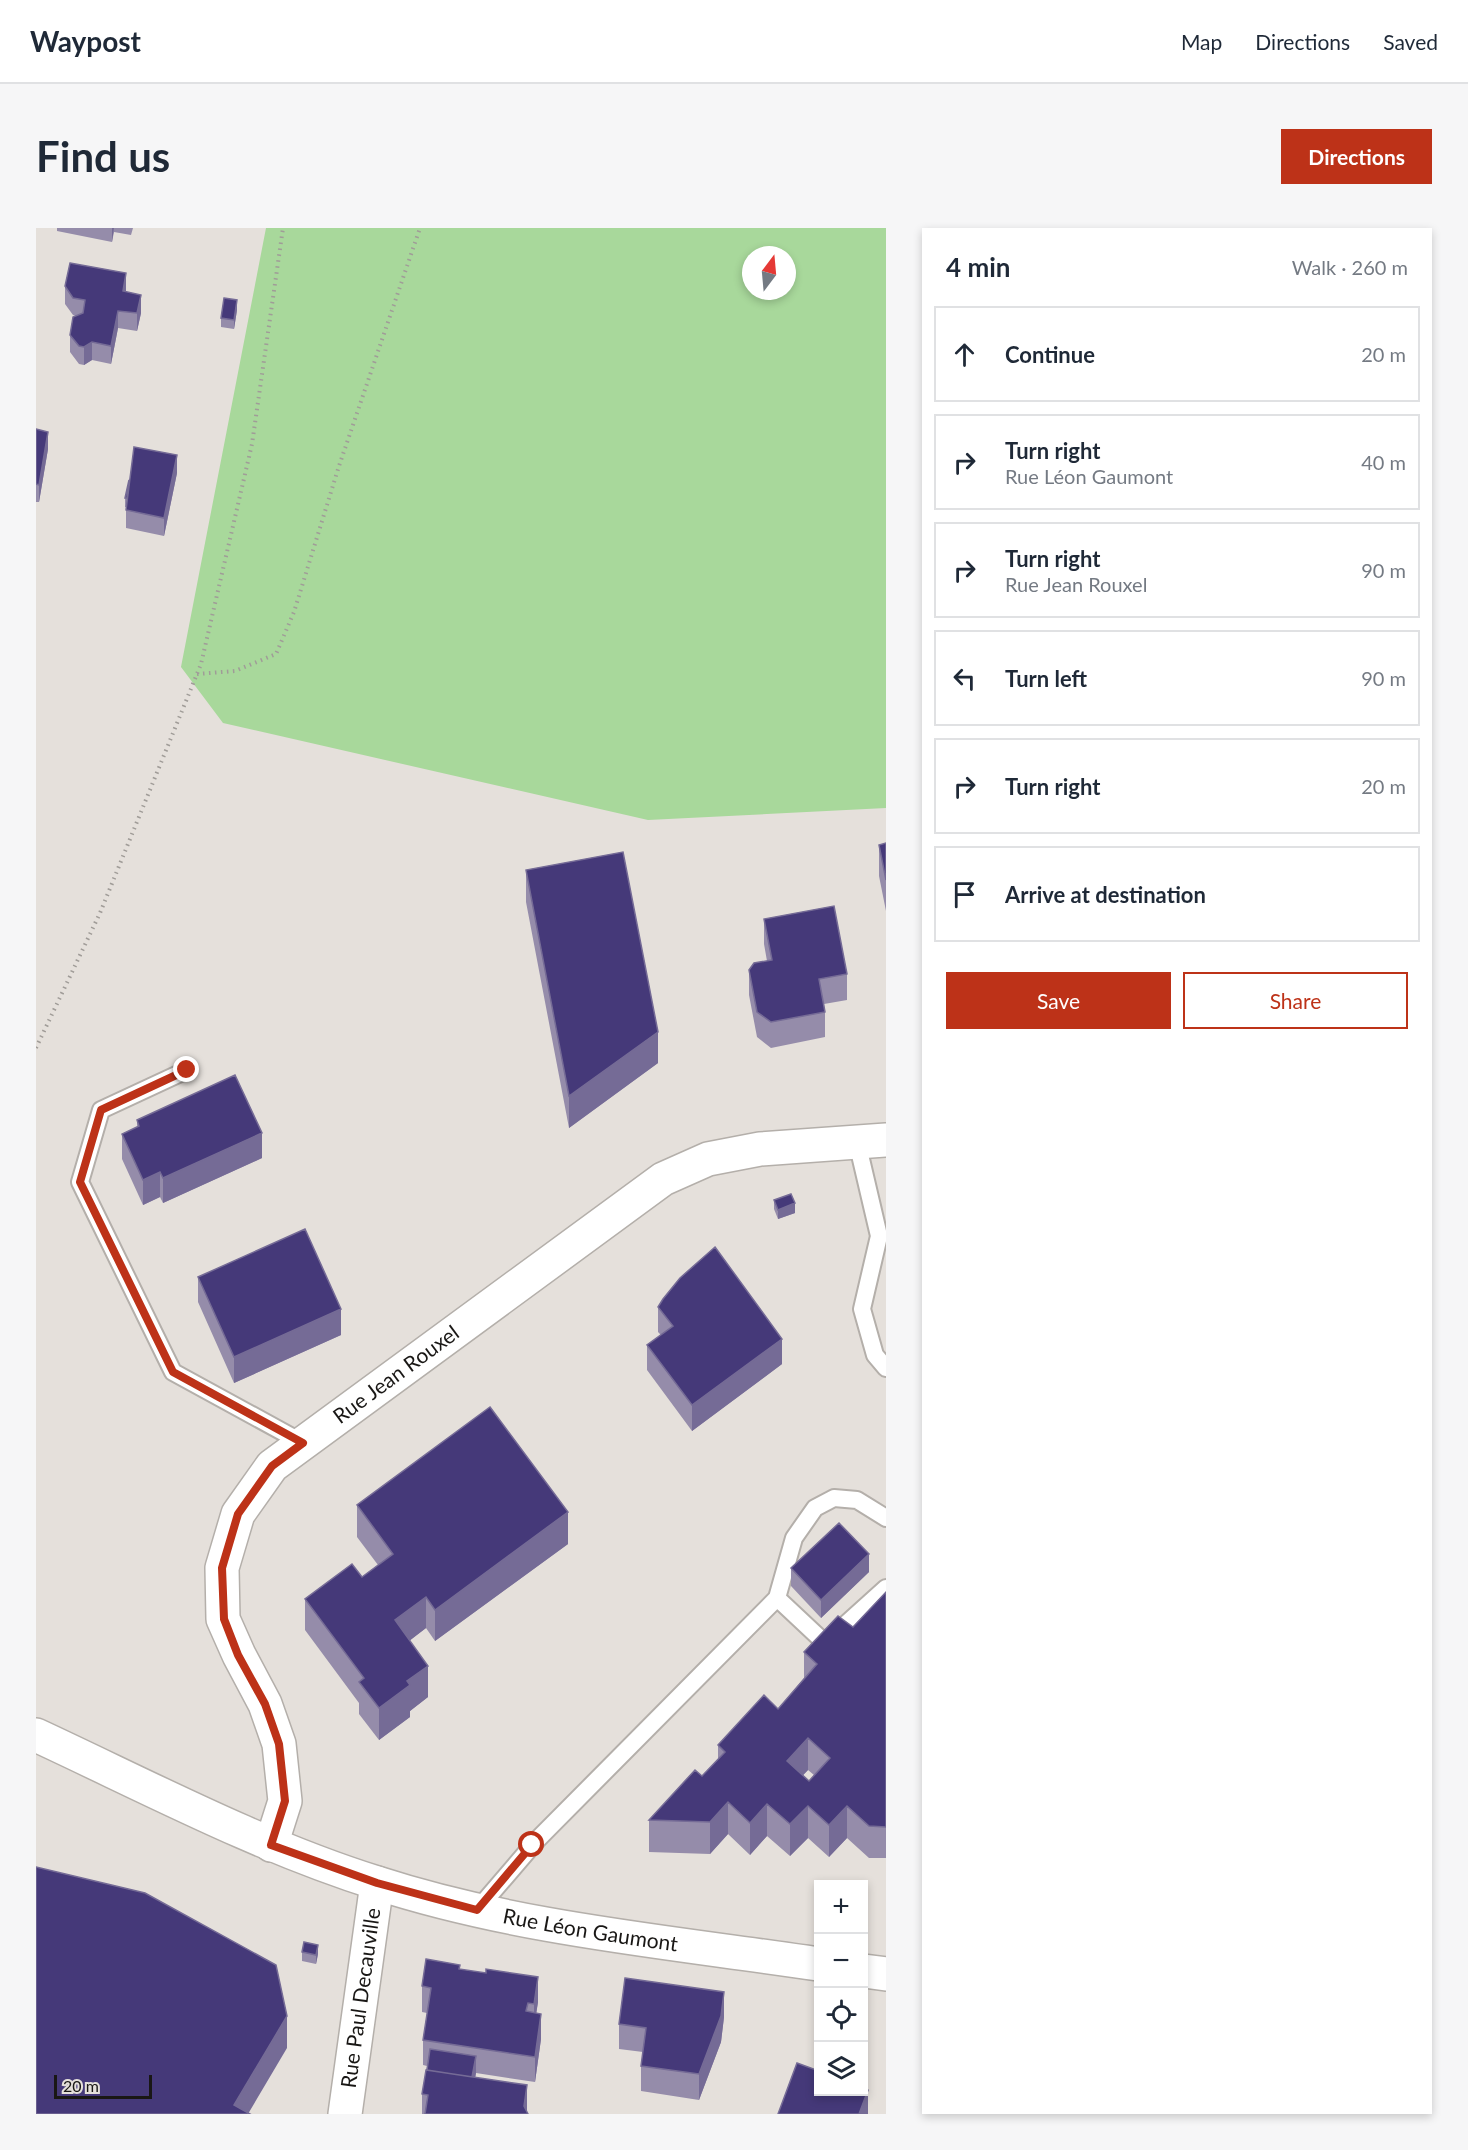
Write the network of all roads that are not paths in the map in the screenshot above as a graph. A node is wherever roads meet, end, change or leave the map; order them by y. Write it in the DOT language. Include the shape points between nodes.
graph roads {
  1 [pos="187,1070"];
  2 [pos="872,1142"];
  3 [pos="880,1224"];
  4 [pos="886,1368"];
  5 [pos="303,1443"];
  6 [pos="886,1518"];
  7 [pos="886,1588"];
  8 [pos="777,1598"];
  9 [pos="36,1735"];
  10 [pos="271,1845"];
  11 [pos="377,1883"];
  12 [pos="477,1910"];
  13 [pos="814,1963"];
  14 [pos="868,1972"];
  15 [pos="886,1974"];
  16 [pos="345,2114"];
  1 -- 5 [label="lane" via="101,1110 80,1182 173,1372"];
  2 -- 3 [label="lane"];
  2 -- 5 [label="street, Rue Jean Rouxel" via="760,1149 708,1160 663,1179"];
  3 -- 4 [label="lane" via="862,1309 875,1355"];
  5 -- 10 [label="street, Rue Jean Rouxel" via="272,1466 238,1514 222,1568 224,1619 238,1655 265,1704 279,1744 285,1801"];
  6 -- 8 [label="lane" via="857,1500 834,1498 815,1508 794,1538"];
  7 -- 8 [label="lane" via="825,1643"];
  8 -- 12 [label="lane" via="537,1840"];
  9 -- 10 [label="street, Rue Léon Gaumont"];
  10 -- 11 [label="street, Rue Léon Gaumont"];
  11 -- 12 [label="street, Rue Léon Gaumont"];
  11 -- 16 [label="street, Rue Paul Decauville"];
  12 -- 13 [label="street, Rue Léon Gaumont"];
  14 -- 15 [label="street"];
}
